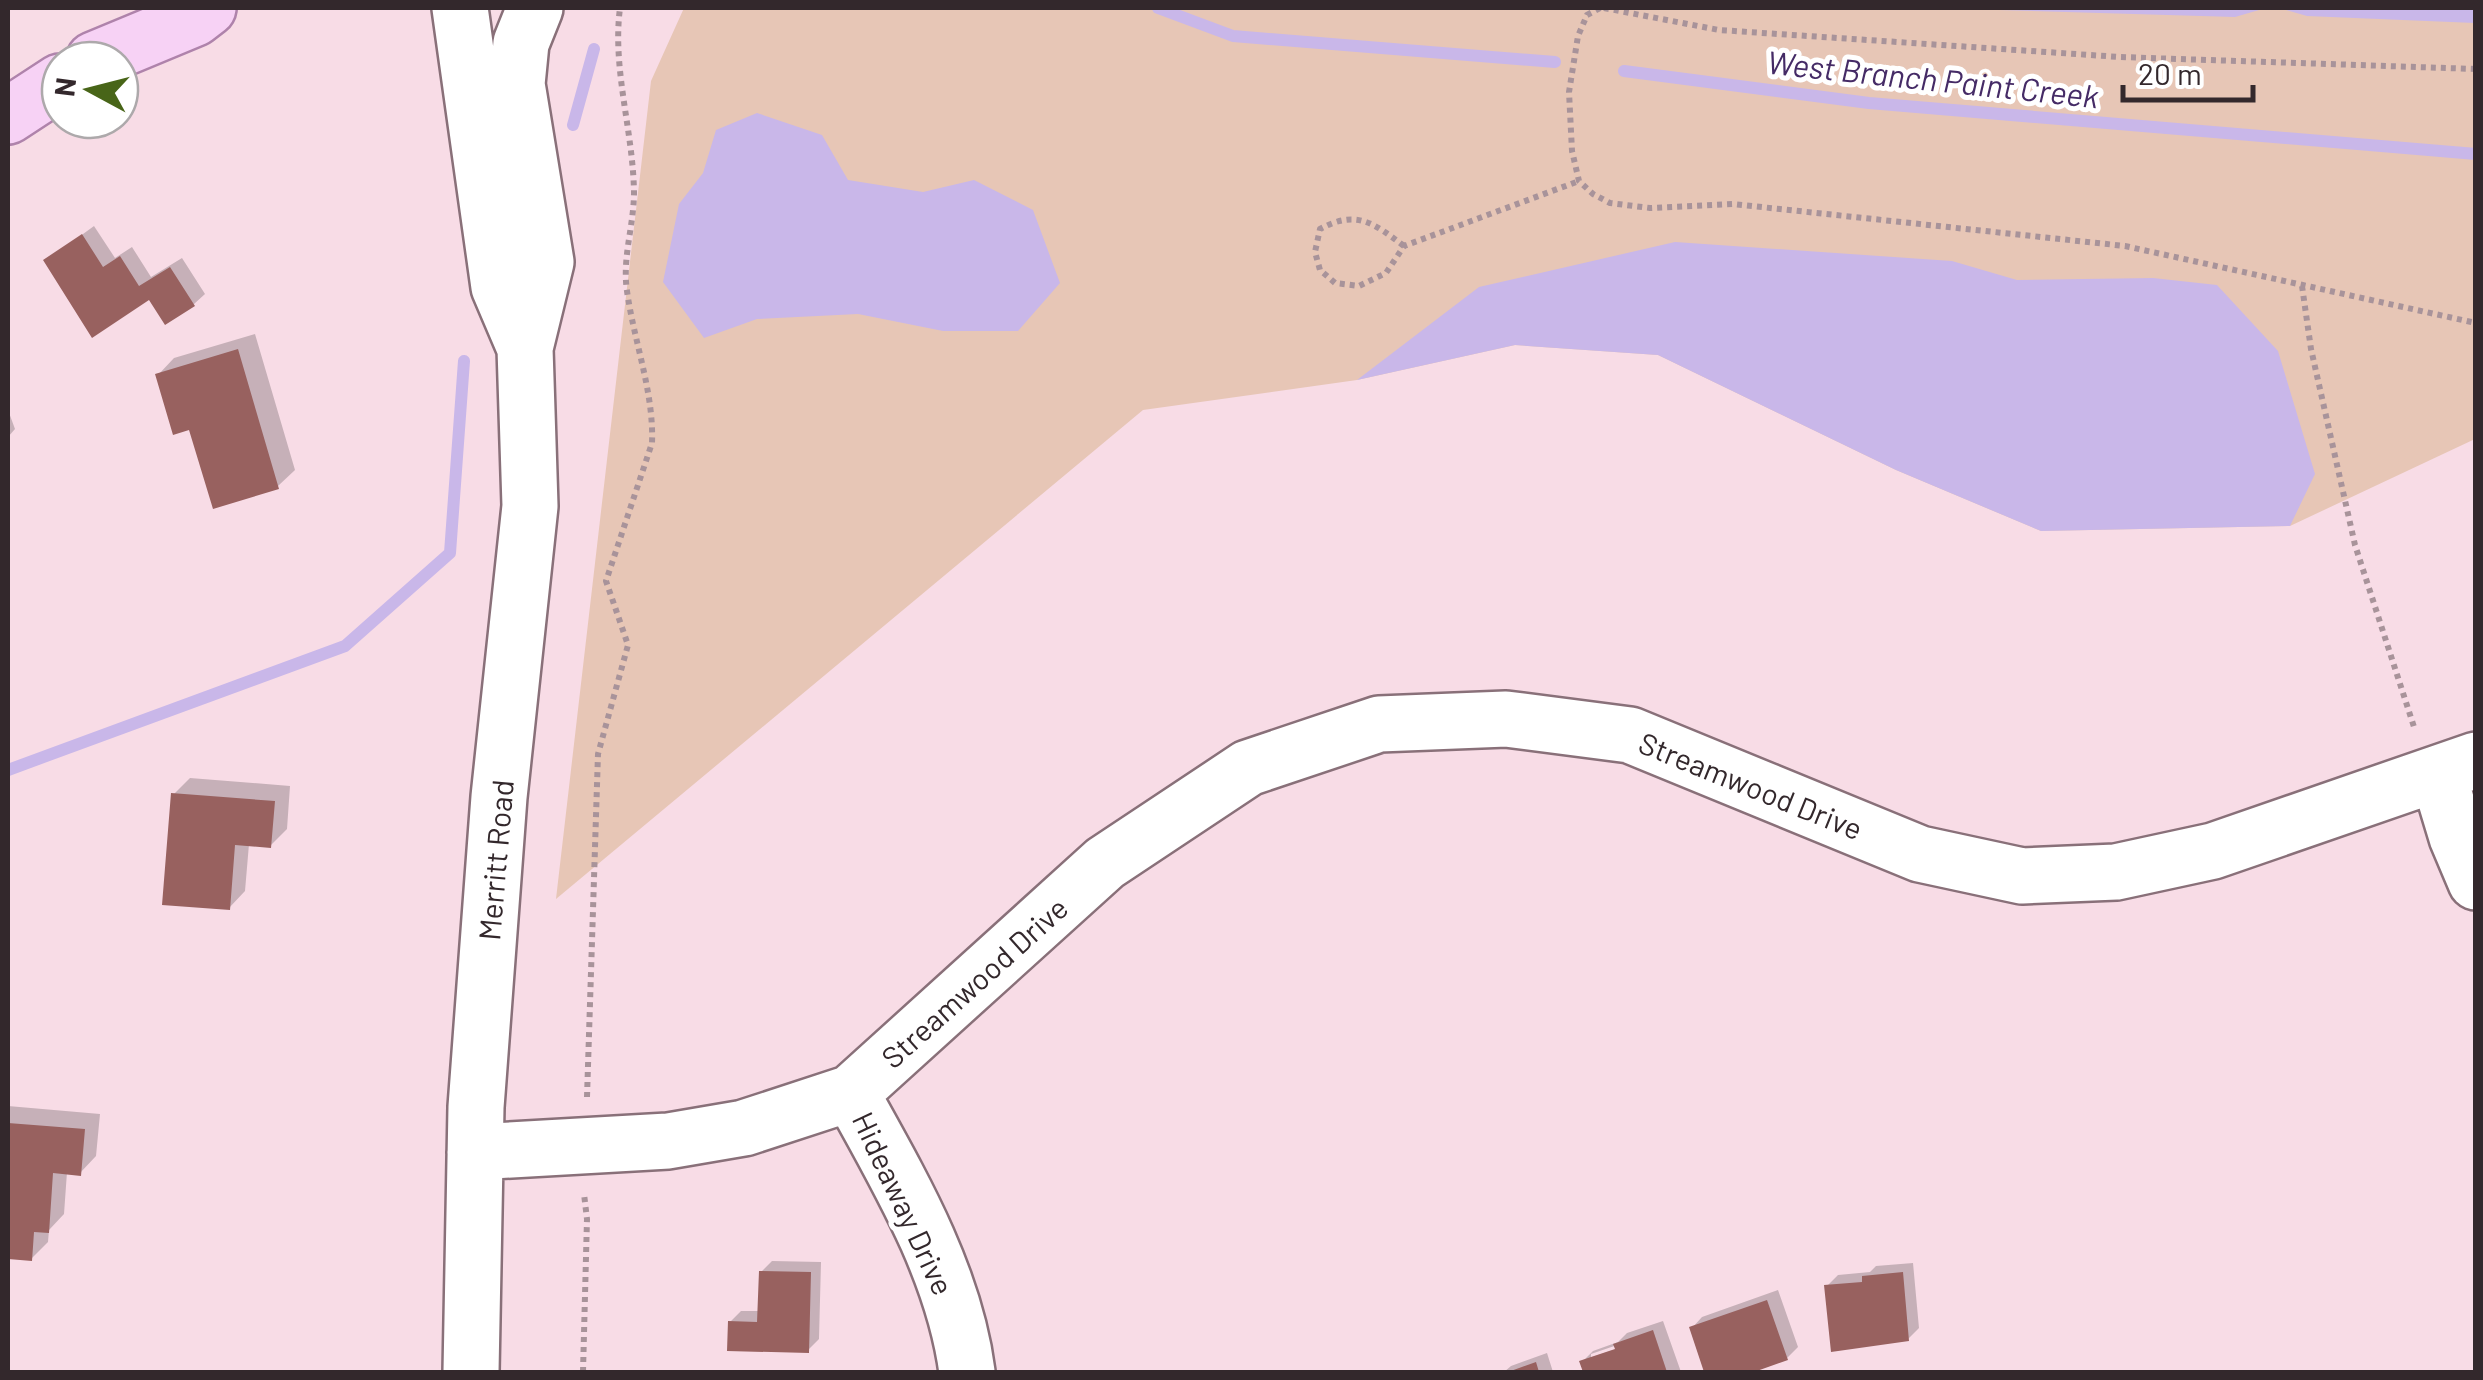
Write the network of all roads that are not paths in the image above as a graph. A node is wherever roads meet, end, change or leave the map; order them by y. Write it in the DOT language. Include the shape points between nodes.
graph roads {
  1 [pos="142,8"];
  2 [pos="208,8"];
  3 [pos="460,8"];
  4 [pos="536,8"];
  5 [pos="111,40"];
  6 [pos="140,42"];
  7 [pos="40,95"];
  8 [pos="8,116"];
  9 [pos="525,348"];
  10 [pos="2443,754"];
  11 [pos="2476,882"];
  12 [pos="851,1093"];
  13 [pos="475,1152"];
  14 [pos="471,1372"];
  15 [pos="967,1372"];
  1 -- 5 [label="main road"];
  2 -- 6 [label="main road"];
  3 -- 9 [label="street, Merritt Road" via="499,287"];
  4 -- 9 [label="street, Merritt Road" via="521,43 517,84 546,262"];
  7 -- 8 [label="main road"];
  9 -- 13 [label="street, Merritt Road" via="530,506 499,798"];
  10 -- 11 [label="street" via="2457,837"];
  10 -- 12 [label="street, Streamwood Drive" via="2213,851 2116,872 2022,876 1920,854 1630,735 1506,720 1378,724 1248,768 1105,863"];
  12 -- 13 [label="street, Streamwood Drive" via="744,1128 668,1142"];
  12 -- 15 [label="street, Hideaway Drive" via="921,1225 950,1296"];
  13 -- 14 [label="street, Merritt Road"];
}
